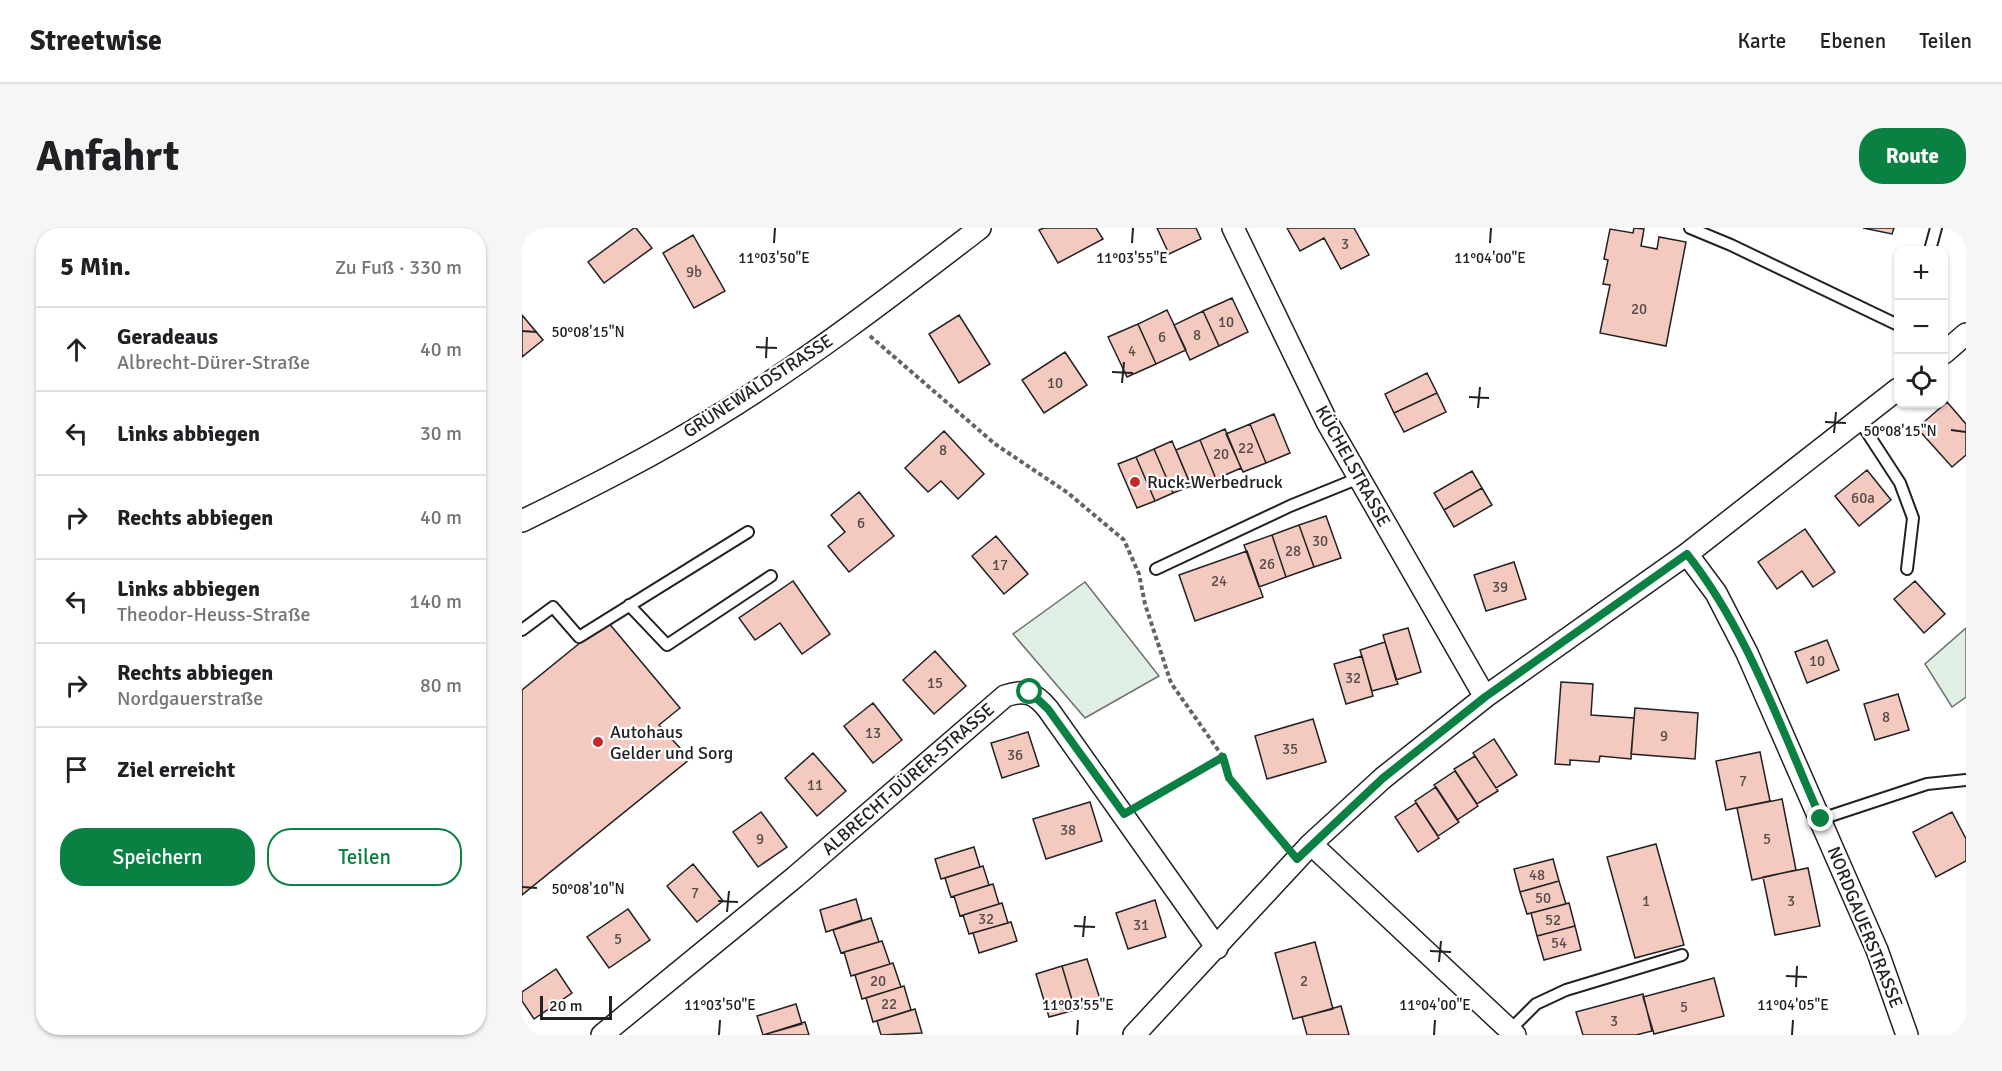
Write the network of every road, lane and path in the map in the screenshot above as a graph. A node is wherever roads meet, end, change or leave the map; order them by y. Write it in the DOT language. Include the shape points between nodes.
graph roads {
  1 [pos="980,228"];
  2 [pos="1233,228"];
  3 [pos="1690,228"];
  4 [pos="1936,228"];
  5 [pos="1931,246"];
  6 [pos="856,322"];
  7 [pos="1894,323"];
  8 [pos="1966,334"];
  9 [pos="1948,350"];
  10 [pos="1894,393"];
  11 [pos="1859,420"];
  12 [pos="1359,478"];
  13 [pos="522,521"];
  14 [pos="748,532"];
  15 [pos="1687,554"];
  16 [pos="1156,569"];
  17 [pos="1907,569"];
  18 [pos="771,576"];
  19 [pos="629,605"];
  20 [pos="522,630"];
  21 [pos="1485,697"];
  22 [pos="1223,757"];
  23 [pos="1966,780"];
  24 [pos="1124,814"];
  25 [pos="1821,819"];
  26 [pos="1304,852"];
  27 [pos="1217,948"];
  28 [pos="1682,955"];
  29 [pos="1512,1033"];
  30 [pos="602,1035"];
  31 [pos="1134,1035"];
  32 [pos="1907,1035"];
  1 -- 6 [label="street, GRÜNEWALDSTRASSE"];
  2 -- 12 [label="street, KÜCHELSTRASSE" via="1327,422"];
  3 -- 7 [label="lane"];
  4 -- 5 [label="lane"];
  6 -- 13 [label="street, GRÜNEWALDSTRASSE" via="714,418"];
  6 -- 22 [label="path" via="995,444 1068,493 1124,540 1139,574 1171,683"];
  8 -- 9 [label="street"];
  10 -- 11 [label="street"];
  11 -- 15 [label="street"];
  11 -- 17 [label="lane" via="1900,483 1913,518"];
  12 -- 16 [label="lane"];
  12 -- 21 [label="street, KÜCHELSTRASSE"];
  14 -- 19 [label="lane"];
  15 -- 21 [label="street"];
  15 -- 25 [label="street, NORDGAUERSTRASSE" via="1716,593 1747,653"];
  18 -- 19 [label="lane" via="667,645"];
  19 -- 20 [label="lane" via="579,637 553,607"];
  21 -- 26 [label="street" via="1383,778"];
  22 -- 24 [label="path"];
  22 -- 26 [label="path" via="1229,778"];
  23 -- 25 [label="lane" via="1927,784"];
  24 -- 27 [label="street, ALBRECHT-DÜRER-STRASSE"];
  24 -- 30 [label="street, ALBRECHT-DÜRER-STRASSE" via="1040,700 1030,692 1005,696 795,877"];
  25 -- 32 [label="street, NORDGAUERSTRASSE" via="1877,950"];
  26 -- 27 [label="street"];
  26 -- 29 [label="street"];
  27 -- 31 [label="street"];
  28 -- 29 [label="lane" via="1566,990 1536,1004"];
}
